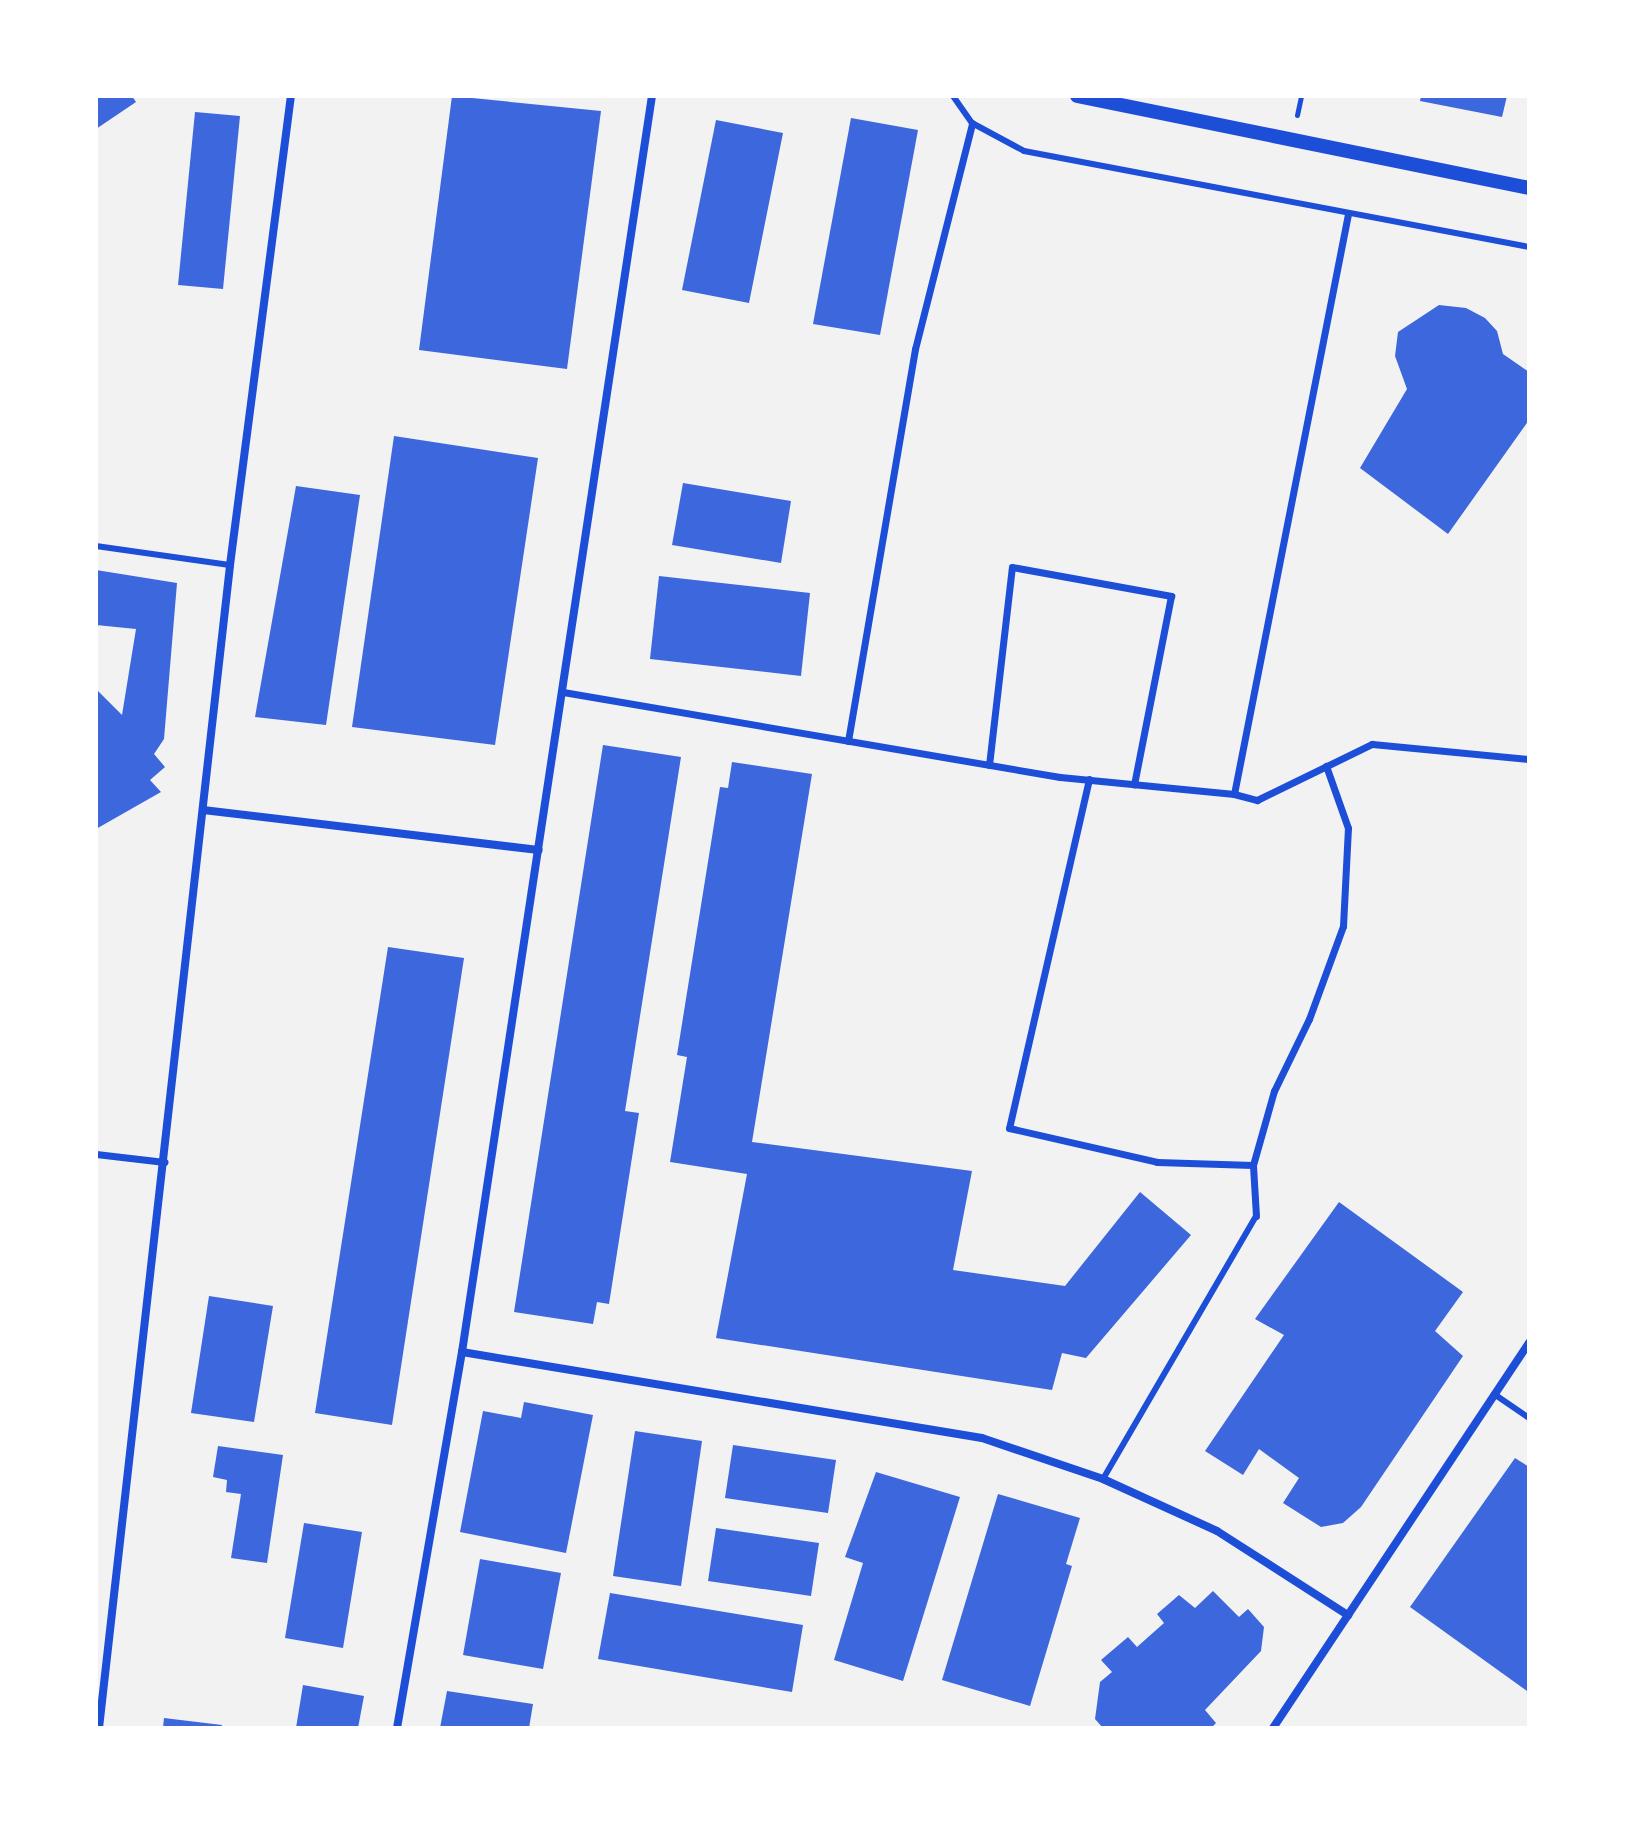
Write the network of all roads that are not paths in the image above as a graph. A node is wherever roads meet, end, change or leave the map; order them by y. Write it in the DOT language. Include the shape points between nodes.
graph roads {
  1 [pos="291,96"];
  2 [pos="652,96"];
  3 [pos="953,96"];
  4 [pos="1077,96"];
  5 [pos="972,123"];
  6 [pos="1529,188"];
  7 [pos="1348,214"];
  8 [pos="1529,247"];
  9 [pos="96,546"];
  10 [pos="230,565"];
  11 [pos="563,692"];
  12 [pos="848,741"];
  13 [pos="1529,759"];
  14 [pos="989,765"];
  15 [pos="1326,766"];
  16 [pos="1089,779"];
  17 [pos="1134,784"];
  18 [pos="1234,794"];
  19 [pos="203,810"];
  20 [pos="539,850"];
  21 [pos="96,1154"];
  22 [pos="166,1162"];
  23 [pos="1253,1165"];
  24 [pos="1256,1216"];
  25 [pos="1529,1342"];
  26 [pos="462,1352"];
  27 [pos="1494,1394"];
  28 [pos="1529,1418"];
  29 [pos="1103,1479"];
  30 [pos="1348,1615"];
  31 [pos="99,1728"];
  32 [pos="397,1728"];
  33 [pos="1273,1728"];
  1 -- 10 [label="street"];
  2 -- 11 [label="street"];
  3 -- 5 [label="lane"];
  4 -- 6 [label="street"];
  5 -- 7 [label="lane" via="1024,151"];
  5 -- 12 [label="street" via="915,349"];
  7 -- 8 [label="lane"];
  7 -- 18 [label="street"];
  9 -- 10 [label="lane"];
  10 -- 19 [label="street"];
  11 -- 12 [label="street"];
  11 -- 20 [label="street"];
  12 -- 14 [label="street"];
  13 -- 15 [label="street" via="1372,744"];
  14 -- 16 [label="street"];
  14 -- 17 [label="street" via="1012,567 1171,596"];
  15 -- 18 [label="street" via="1257,800"];
  15 -- 23 [label="street" via="1348,828 1343,926 1309,1019 1274,1091"];
  16 -- 17 [label="street"];
  16 -- 23 [label="street" via="1009,1128 1157,1162"];
  17 -- 18 [label="street"];
  19 -- 20 [label="street"];
  19 -- 22 [label="street"];
  20 -- 26 [label="street"];
  21 -- 22 [label="street"];
  22 -- 31 [label="street"];
  23 -- 24 [label="street"];
  24 -- 29 [label="lane"];
  25 -- 27 [label="street"];
  26 -- 29 [label="street" via="982,1438"];
  26 -- 32 [label="street"];
  27 -- 28 [label="lane"];
  27 -- 30 [label="street"];
  29 -- 30 [label="street" via="1217,1531"];
  30 -- 33 [label="street"];
}
